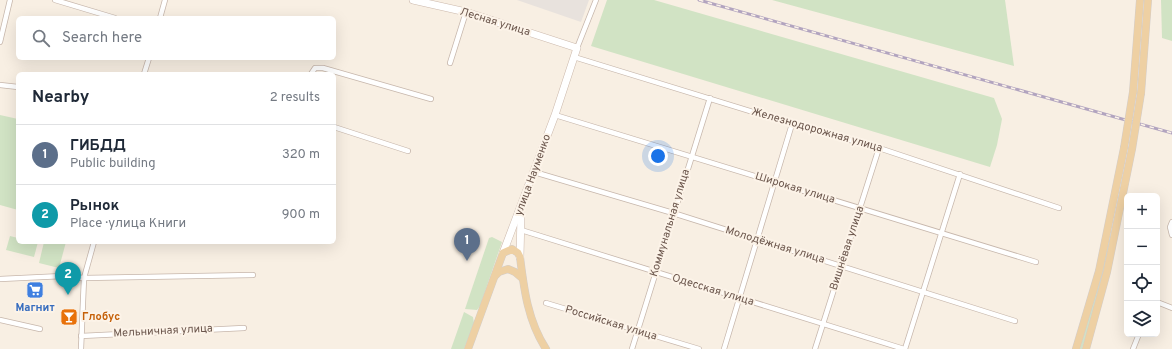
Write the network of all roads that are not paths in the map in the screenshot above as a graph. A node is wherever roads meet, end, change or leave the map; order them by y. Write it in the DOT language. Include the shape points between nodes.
graph roads {
  1 [pos="10,0"];
  2 [pos="55,0"];
  3 [pos="166,0"];
  4 [pos="413,0"];
  5 [pos="596,0"];
  6 [pos="1140,0"];
  7 [pos="1148,0"];
  8 [pos="466,12"];
  9 [pos="108,16"];
  10 [pos="161,16"];
  11 [pos="0,42"];
  12 [pos="577,48"];
  13 [pos="574,57"];
  14 [pos="148,60"];
  15 [pos="450,63"];
  16 [pos="145,72"];
  17 [pos="312,72"];
  18 [pos="0,85"];
  19 [pos="16,87"];
  20 [pos="710,98"];
  21 [pos="431,99"];
  22 [pos="555,115"];
  23 [pos="792,124"];
  24 [pos="336,127"];
  25 [pos="879,148"];
  26 [pos="408,150"];
  27 [pos="692,156"];
  28 [pos="534,172"];
  29 [pos="960,174"];
  30 [pos="774,182"];
  31 [pos="521,208"];
  32 [pos="860,208"];
  33 [pos="1059,208"];
  34 [pos="673,214"];
  35 [pos="1172,222"];
  36 [pos="521,230"];
  37 [pos="941,233"];
  38 [pos="1172,235"];
  39 [pos="756,239"];
  40 [pos="93,244"];
  41 [pos="503,253"];
  42 [pos="520,257"];
  43 [pos="1036,262"];
  44 [pos="841,266"];
  45 [pos="503,268"];
  46 [pos="655,272"];
  47 [pos="253,275"];
  48 [pos="84,278"];
  49 [pos="522,278"];
  50 [pos="0,279"];
  51 [pos="923,291"];
  52 [pos="740,299"];
  53 [pos="546,303"];
  54 [pos="1160,303"];
  55 [pos="1172,308"];
  56 [pos="0,320"];
  57 [pos="1015,321"];
  58 [pos="823,323"];
  59 [pos="244,328"];
  60 [pos="40,329"];
  61 [pos="637,330"];
  62 [pos="81,336"];
  63 [pos="1138,337"];
  64 [pos="81,349"];
  65 [pos="468,349"];
  66 [pos="546,349"];
  67 [pos="632,349"];
  68 [pos="700,349"];
  69 [pos="724,349"];
  70 [pos="815,349"];
  71 [pos="905,349"];
  72 [pos="1076,349"];
  73 [pos="1086,349"];
  74 [pos="1133,349"];
  1 -- 11 [label="street"];
  2 -- 9 [label="street"];
  3 -- 10 [label="street"];
  4 -- 8 [label="main road, Лесная улица"];
  5 -- 12 [label="street, улица Науменко"];
  6 -- 72 [label="main road, bridge" via="1133,92 1124,148 1099,271"];
  7 -- 73 [label="main road, bridge" via="1141,93 1132,149 1107,272"];
  8 -- 12 [label="main road, Лесная улица"];
  8 -- 15 [label="street"];
  12 -- 13 [label="main road, улица Науменко"];
  13 -- 20 [label="street, Железнодорожная улица"];
  13 -- 22 [label="main road, улица Науменко"];
  14 -- 16 [label="street"];
  17 -- 21 [label="street" via="315,68 323,68"];
  18 -- 19 [label="street"];
  20 -- 23 [label="street, Железнодорожная улица"];
  20 -- 27 [label="street, Коммунальная улица"];
  22 -- 27 [label="street, Широкая улица"];
  22 -- 28 [label="main road, улица Науменко"];
  23 -- 25 [label="street, Железнодорожная улица"];
  23 -- 30 [label="street"];
  24 -- 26 [label="street"];
  25 -- 29 [label="street, Железнодорожная улица"];
  25 -- 32 [label="street, Вишнёвая улица"];
  27 -- 30 [label="street, Широкая улица"];
  27 -- 34 [label="street, Коммунальная улица"];
  28 -- 31 [label="main road, улица Науменко"];
  28 -- 34 [label="street, Молодёжная улица"];
  29 -- 33 [label="street, Железнодорожная улица"];
  29 -- 37 [label="street"];
  30 -- 32 [label="street, Широкая улица"];
  30 -- 39 [label="street"];
  31 -- 36 [label="main road"];
  31 -- 41 [label="main road, улица Науменко"];
  32 -- 37 [label="street, Широкая улица"];
  32 -- 44 [label="street, Вишнёвая улица"];
  34 -- 39 [label="street, Молодёжная улица"];
  34 -- 46 [label="street, Коммунальная улица"];
  35 -- 38 [label="street"];
  36 -- 42 [label="main road"];
  36 -- 46 [label="street, Одесская улица"];
  37 -- 43 [label="street, Широкая улица"];
  37 -- 51 [label="street"];
  39 -- 44 [label="street, Молодёжная улица"];
  39 -- 52 [label="street"];
  40 -- 48 [label="street"];
  41 -- 42 [label="main road" via="512,249"];
  41 -- 45 [label="main road, улица Науменко"];
  42 -- 45 [label="main road" via="516,264"];
  42 -- 49 [label="main road"];
  44 -- 51 [label="street, Молодёжная улица"];
  44 -- 58 [label="street, Вишнёвая улица"];
  45 -- 49 [label="main road" via="515,272"];
  45 -- 65 [label="main road" via="495,277"];
  46 -- 52 [label="street, Одесская улица"];
  46 -- 61 [label="street, Коммунальная улица"];
  47 -- 48 [label="street"];
  48 -- 50 [label="street" via="63,276"];
  48 -- 62 [label="street"];
  49 -- 66 [label="main road" via="530,317"];
  51 -- 57 [label="street, Молодёжная улица"];
  51 -- 71 [label="street"];
  52 -- 58 [label="street, Одесская улица"];
  52 -- 69 [label="street"];
  53 -- 61 [label="street, Российская улица"];
  54 -- 55 [label="street"];
  56 -- 60 [label="street"];
  58 -- 70 [label="street, Вишнёвая улица"];
  58 -- 71 [label="street, Одесская улица"];
  59 -- 62 [label="street, Мельничная улица"];
  61 -- 67 [label="street, Коммунальная улица"];
  61 -- 68 [label="street, Российская улица"];
  62 -- 64 [label="street"];
  63 -- 74 [label="street"];
}
